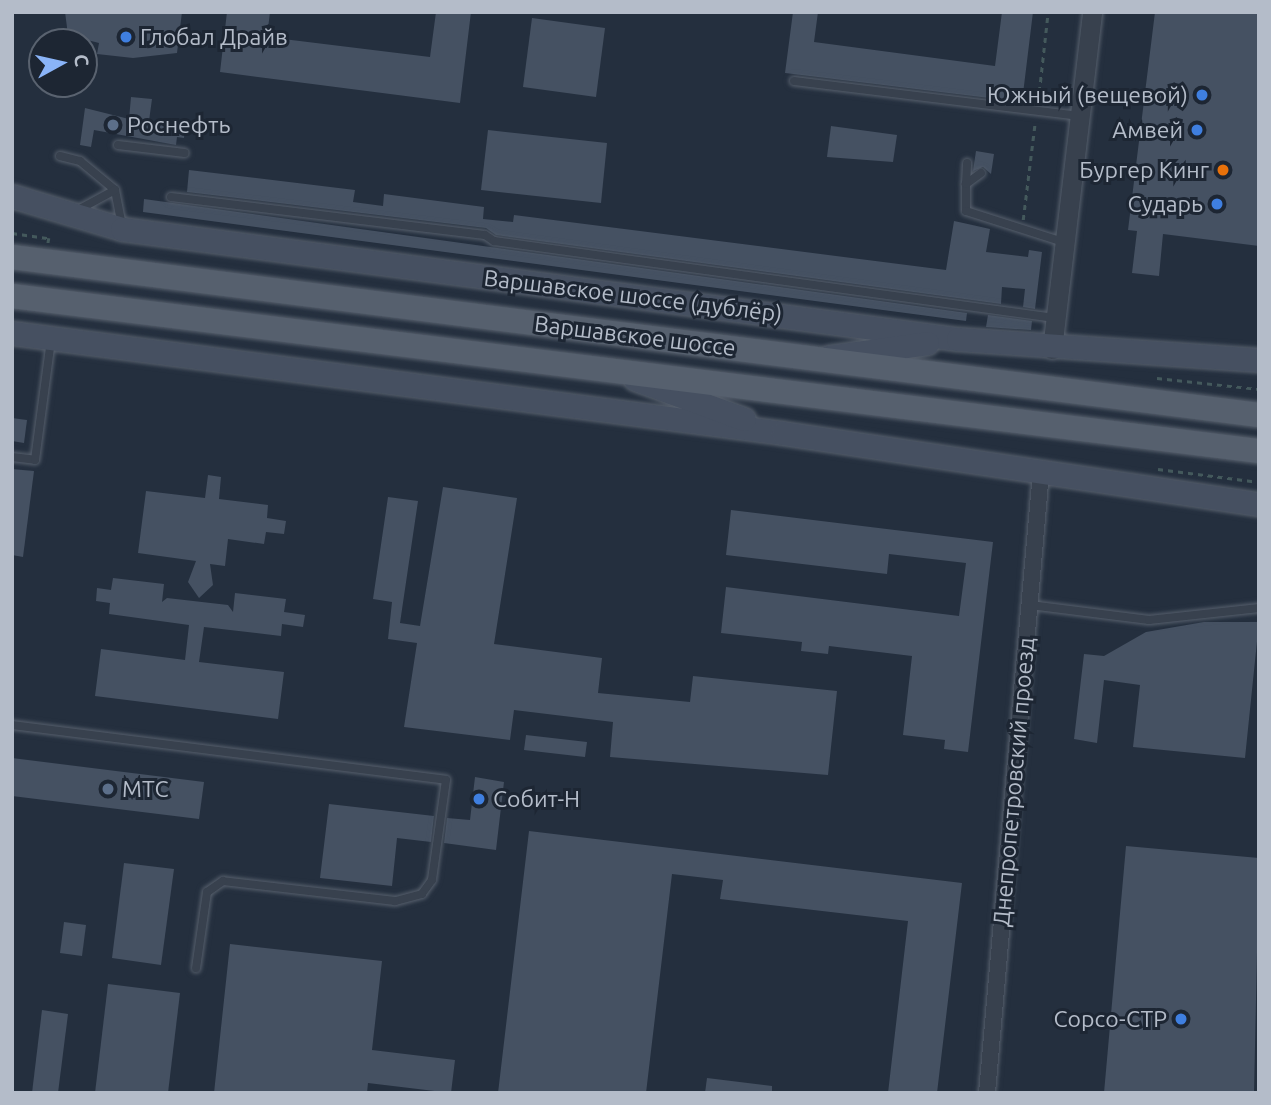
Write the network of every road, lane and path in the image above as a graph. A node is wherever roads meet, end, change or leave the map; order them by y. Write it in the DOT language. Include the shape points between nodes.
graph roads {
  1 [pos="1092,12"];
  2 [pos="794,82"];
  3 [pos="1078,116"];
  4 [pos="118,145"];
  5 [pos="185,153"];
  6 [pos="60,156"];
  7 [pos="967,163"];
  8 [pos="981,173"];
  9 [pos="966,184"];
  10 [pos="116,190"];
  11 [pos="12,196"];
  12 [pos="171,197"];
  13 [pos="74,212"];
  14 [pos="122,229"];
  15 [pos="12,233"];
  16 [pos="1063,242"];
  17 [pos="48,244"];
  18 [pos="12,257"];
  19 [pos="12,296"];
  20 [pos="1055,318"];
  21 [pos="12,333"];
  22 [pos="51,338"];
  23 [pos="958,339"];
  24 [pos="1052,349"];
  25 [pos="815,359"];
  26 [pos="1259,360"];
  27 [pos="610,369"];
  28 [pos="1157,378"];
  29 [pos="1259,389"];
  30 [pos="1259,415"];
  31 [pos="783,433"];
  32 [pos="1259,451"];
  33 [pos="12,457"];
  34 [pos="1148,468"];
  35 [pos="1041,472"];
  36 [pos="1259,482"];
  37 [pos="1259,504"];
  38 [pos="1030,605"];
  39 [pos="1259,608"];
  40 [pos="12,725"];
  41 [pos="196,968"];
  42 [pos="987,1093"];
  1 -- 3 [label="street"];
  2 -- 3 [label="lane"];
  3 -- 16 [label="street"];
  4 -- 5 [label="lane"];
  6 -- 10 [label="lane" via="79,161"];
  7 -- 9 [label="lane"];
  8 -- 9 [label="lane"];
  9 -- 16 [label="lane" via="966,212"];
  10 -- 13 [label="lane"];
  10 -- 14 [label="lane"];
  11 -- 13 [label="main road, Варшавское шоссе (дублёр)"];
  12 -- 20 [label="lane" via="485,234 494,241"];
  13 -- 14 [label="main road, Варшавское шоссе (дублёр)"];
  14 -- 23 [label="main road, Варшавское шоссе (дублёр)"];
  15 -- 17 [label="path" via="49,238"];
  16 -- 20 [label="street"];
  18 -- 25 [label="main road, Варшавское шоссе"];
  19 -- 27 [label="main road, Варшавское шоссе"];
  20 -- 24 [label="street"];
  21 -- 22 [label="main road"];
  22 -- 31 [label="main road"];
  22 -- 33 [label="lane" via="35,460"];
  23 -- 24 [label="main road, Варшавское шоссе (дублёр)"];
  23 -- 25 [label="main road"];
  24 -- 26 [label="main road, Варшавское шоссе (дублёр)" via="1184,351"];
  25 -- 30 [label="main road, Варшавское шоссе"];
  27 -- 31 [label="main road"];
  27 -- 32 [label="main road, Варшавское шоссе"];
  28 -- 29 [label="path"];
  31 -- 35 [label="main road"];
  34 -- 36 [label="path"];
  35 -- 37 [label="main road"];
  35 -- 38 [label="street, Днепропетровский проезд"];
  38 -- 39 [label="lane" via="1149,620"];
  38 -- 42 [label="street, Днепропетровский проезд"];
  40 -- 41 [label="lane" via="446,780 432,880 422,894 395,901 223,881 206,892"];
}
